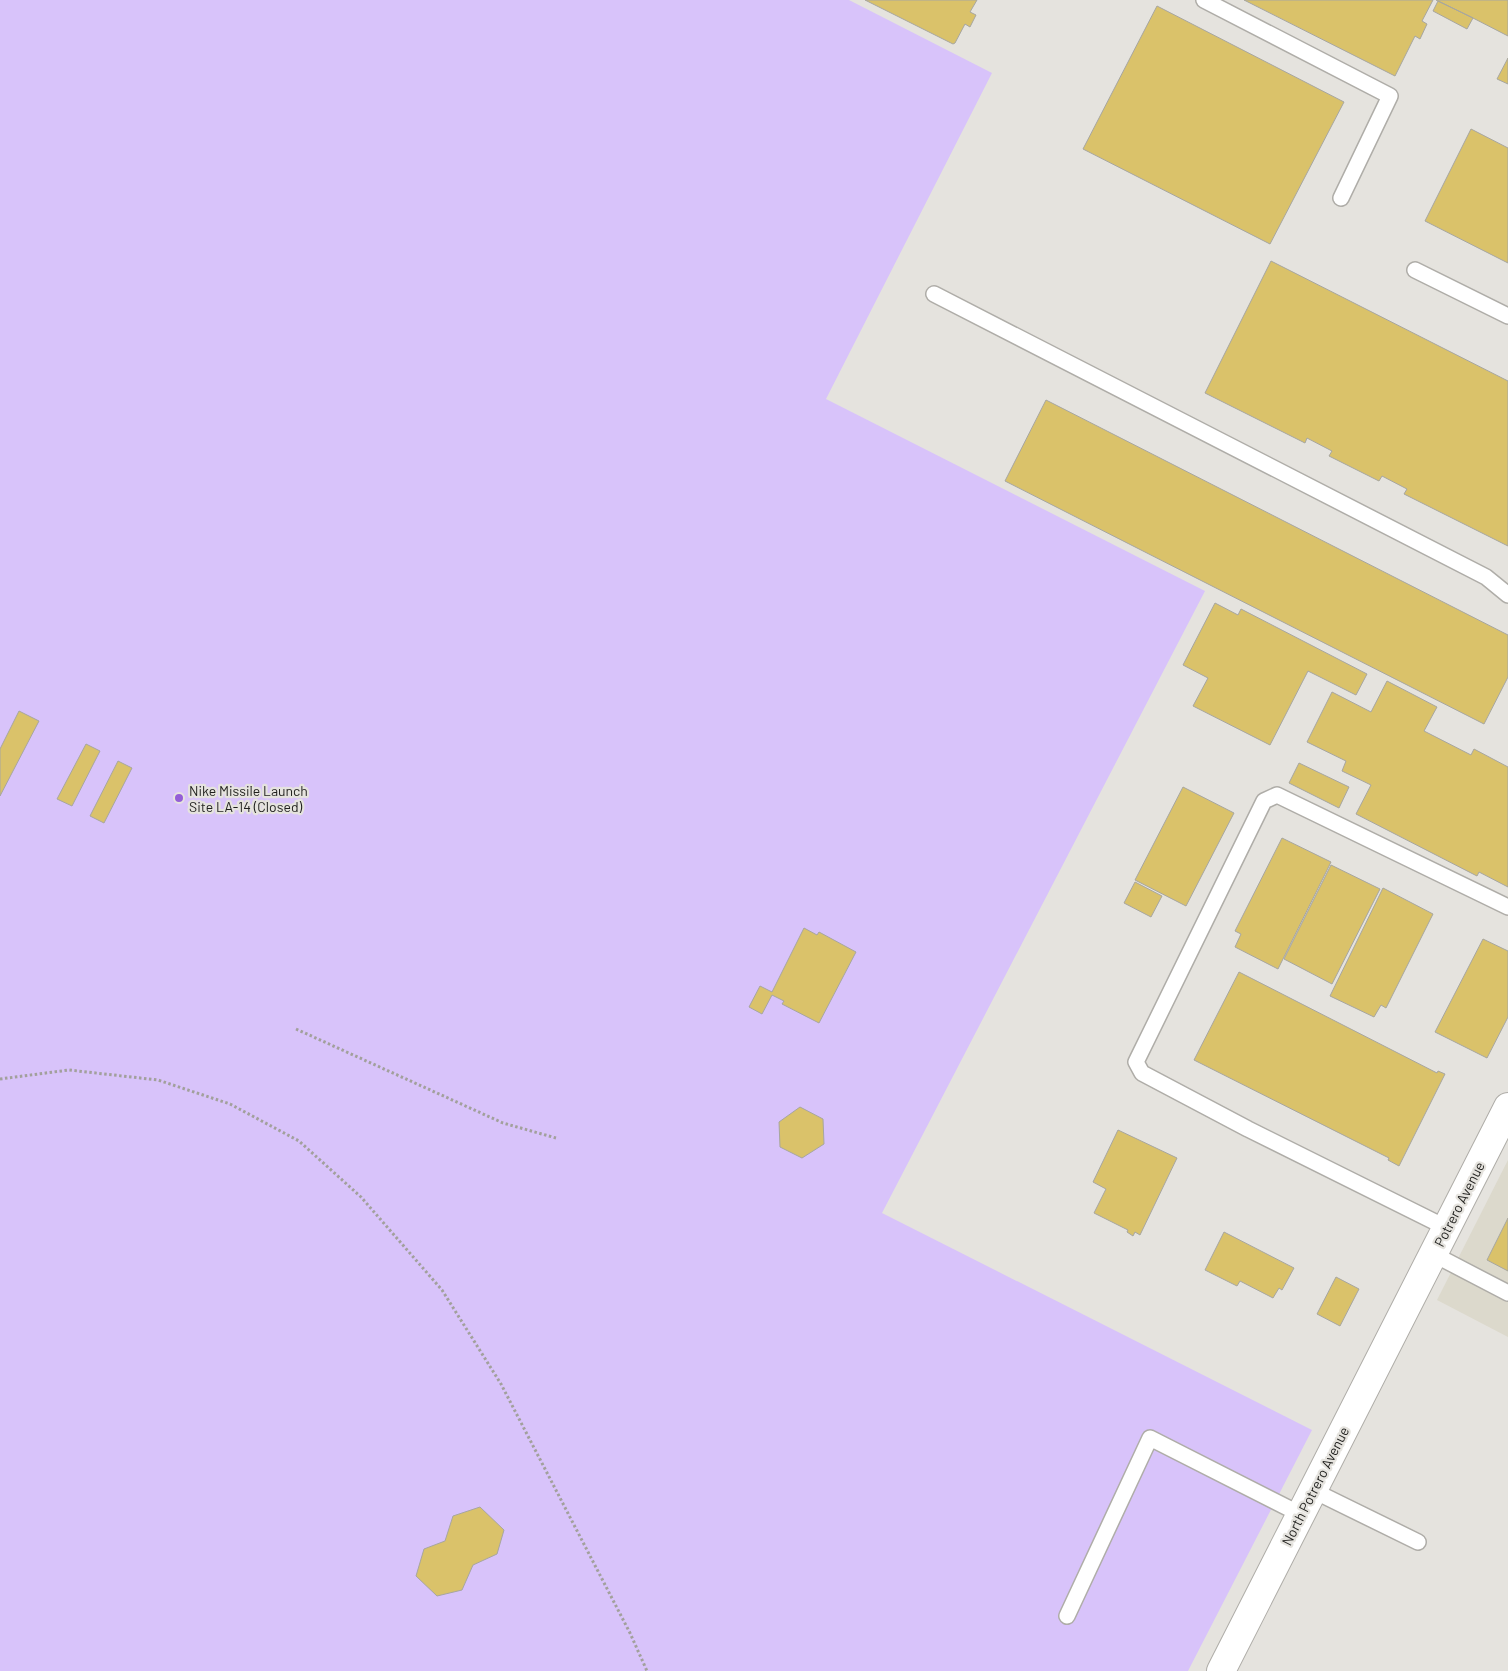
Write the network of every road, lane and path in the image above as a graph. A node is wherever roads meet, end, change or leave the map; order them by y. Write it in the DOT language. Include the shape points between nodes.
graph roads {
  1 [pos="1204,0"];
  2 [pos="1341,198"];
  3 [pos="1415,270"];
  4 [pos="934,294"];
  5 [pos="1508,316"];
  6 [pos="1508,595"];
  7 [pos="1508,907"];
  8 [pos="296,1029"];
  9 [pos="0,1079"];
  10 [pos="1508,1107"];
  11 [pos="556,1138"];
  12 [pos="1447,1228"];
  13 [pos="1433,1254"];
  14 [pos="1508,1293"];
  15 [pos="1409,1301"];
  16 [pos="1312,1490"];
  17 [pos="1300,1514"];
  18 [pos="1418,1542"];
  19 [pos="1067,1616"];
  20 [pos="647,1671"];
  21 [pos="1221,1671"];
  1 -- 2 [label="lane" via="1390,96"];
  3 -- 5 [label="lane"];
  4 -- 6 [label="lane" via="1486,577"];
  7 -- 12 [label="lane" via="1277,795 1264,801 1136,1062 1142,1073"];
  8 -- 11 [label="path" via="503,1123"];
  9 -- 20 [label="path" via="69,1070 158,1080 230,1104 299,1141 361,1196 442,1290 501,1384"];
  10 -- 12 [label="street, Potrero Avenue"];
  12 -- 13 [label="street, Potrero Avenue"];
  13 -- 14 [label="lane"];
  13 -- 15 [label="street, Potrero Avenue"];
  15 -- 16 [label="street, North Potrero Avenue"];
  16 -- 17 [label="street, North Potrero Avenue"];
  16 -- 18 [label="lane"];
  17 -- 19 [label="lane" via="1150,1438"];
  17 -- 21 [label="street, North Potrero Avenue"];
}
